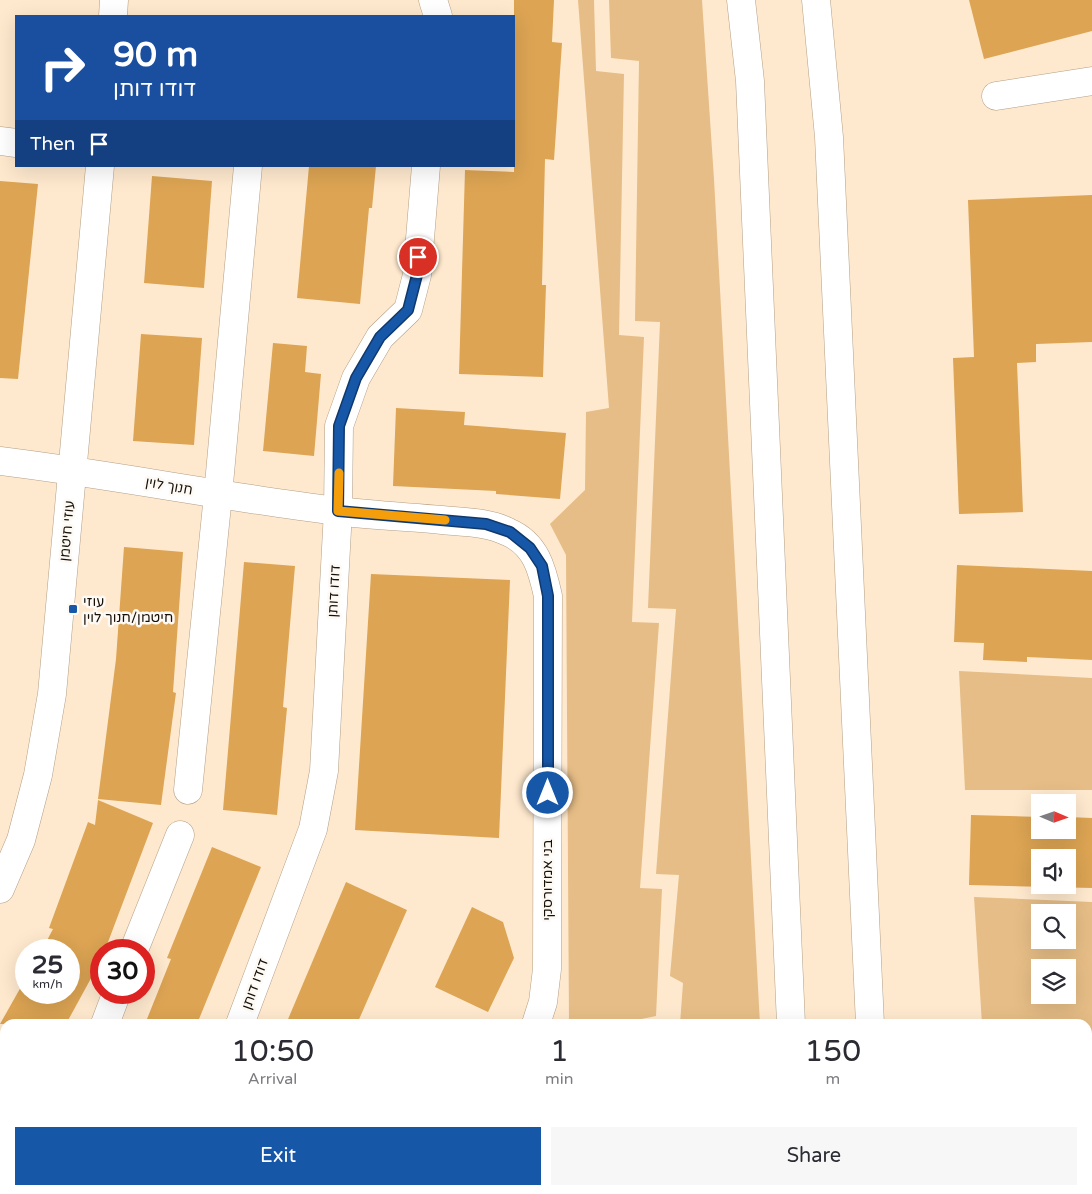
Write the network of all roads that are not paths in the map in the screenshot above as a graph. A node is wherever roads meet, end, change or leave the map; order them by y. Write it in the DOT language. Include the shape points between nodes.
graph roads {
  1 [pos="114,0"];
  2 [pos="433,0"];
  3 [pos="741,0"];
  4 [pos="816,0"];
  5 [pos="113,15"];
  6 [pos="438,15"];
  7 [pos="1092,81"];
  8 [pos="996,96"];
  9 [pos="0,141"];
  10 [pos="15,143"];
  11 [pos="100,167"];
  12 [pos="248,167"];
  13 [pos="426,167"];
  14 [pos="0,461"];
  15 [pos="73,470"];
  16 [pos="218,495"];
  17 [pos="338,511"];
  18 [pos="188,790"];
  19 [pos="180,835"];
  20 [pos="0,889"];
  21 [pos="138,939"];
  22 [pos="112,1004"];
  23 [pos="107,1019"];
  24 [pos="242,1019"];
  25 [pos="538,1019"];
  26 [pos="792,1019"];
  27 [pos="870,1019"];
  1 -- 5 [label="main road"];
  2 -- 6 [label="main road"];
  3 -- 26 [label="main road" via="750,90"];
  4 -- 27 [label="main road" via="829,137"];
  7 -- 8 [label="main road"];
  9 -- 10 [label="main road"];
  11 -- 15 [label="main road, עוזי חיטמן"];
  12 -- 16 [label="main road"];
  13 -- 17 [label="main road, דודו דותן" via="417,275 408,310 380,337 356,378 339,426"];
  14 -- 15 [label="main road, חנוך לוין"];
  15 -- 16 [label="main road, חנוך לוין"];
  15 -- 20 [label="main road, עוזי חיטמן" via="52,694 38,775 21,840"];
  16 -- 17 [label="main road, חנוך לוין"];
  16 -- 18 [label="main road"];
  17 -- 24 [label="main road, דודו דותן" via="324,771 313,829"];
  17 -- 25 [label="main road, בני אמדורסקי" via="486,524 510,532 530,548 542,566 548,596 547,969 544,1002"];
  19 -- 21 [label="main road"];
  22 -- 23 [label="main road"];
}
